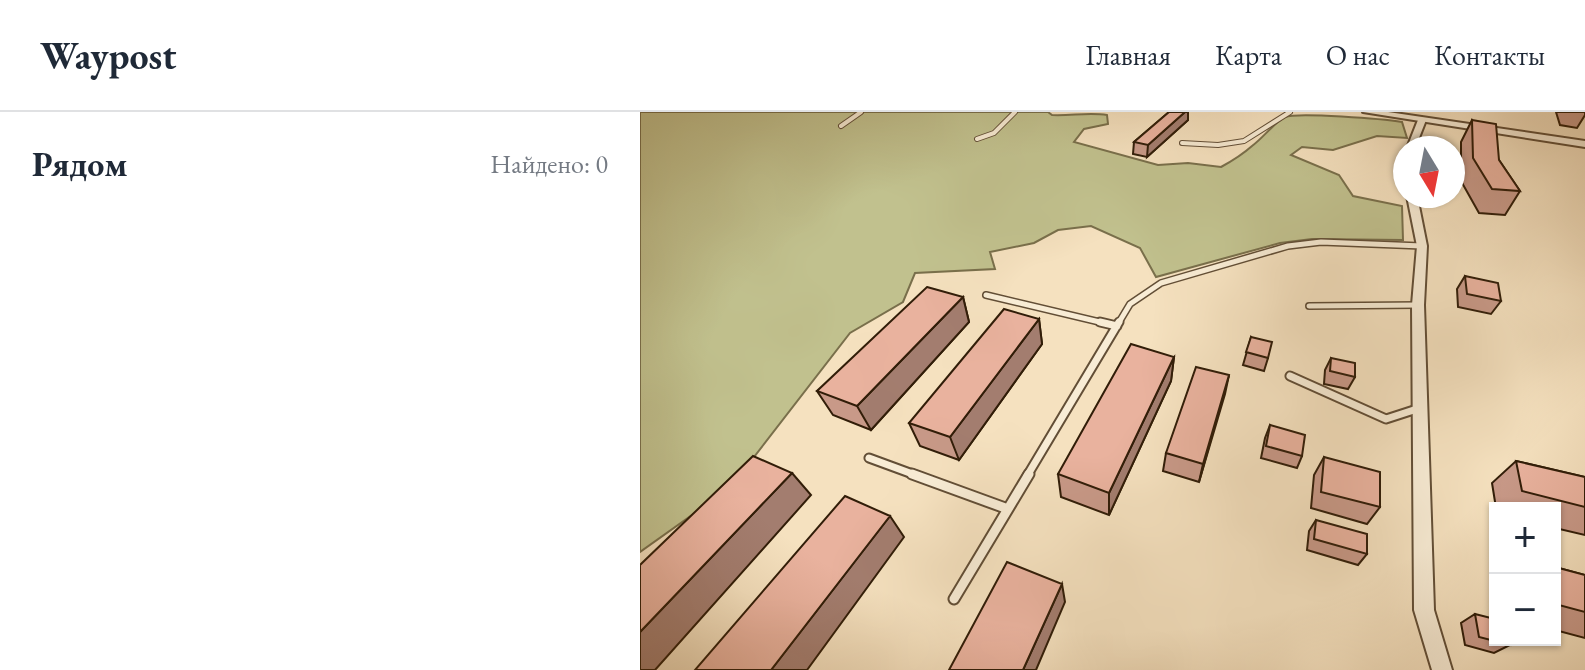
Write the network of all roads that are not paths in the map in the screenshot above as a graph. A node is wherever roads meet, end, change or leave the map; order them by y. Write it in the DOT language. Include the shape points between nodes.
graph roads {
  1 [pos="861,112"];
  2 [pos="1015,112"];
  3 [pos="1290,112"];
  4 [pos="1368,112"];
  5 [pos="1422,120"];
  6 [pos="841,126"];
  7 [pos="1416,136"];
  8 [pos="977,139"];
  9 [pos="1182,143"];
  10 [pos="1585,144"];
  11 [pos="1414,208"];
  12 [pos="1422,246"];
  13 [pos="986,295"];
  14 [pos="1418,305"];
  15 [pos="1309,306"];
  16 [pos="1117,326"];
  17 [pos="1290,376"];
  18 [pos="1420,408"];
  19 [pos="869,458"];
  20 [pos="1008,509"];
  21 [pos="954,599"];
  22 [pos="1442,670"];
  1 -- 6 [label="lane"];
  2 -- 8 [label="lane" via="994,133"];
  3 -- 9 [label="lane" via="1254,137 1216,148"];
  4 -- 5 [label="street"];
  5 -- 7 [label="street"];
  5 -- 10 [label="street"];
  11 -- 12 [label="street"];
  12 -- 14 [label="street"];
  12 -- 16 [label="lane" via="1288,246 1161,283 1130,304"];
  13 -- 16 [label="lane"];
  14 -- 15 [label="lane"];
  14 -- 18 [label="street"];
  16 -- 20 [label="lane"];
  17 -- 18 [label="lane" via="1386,419"];
  18 -- 22 [label="street" via="1424,610"];
  19 -- 20 [label="lane"];
  20 -- 21 [label="lane"];
}
